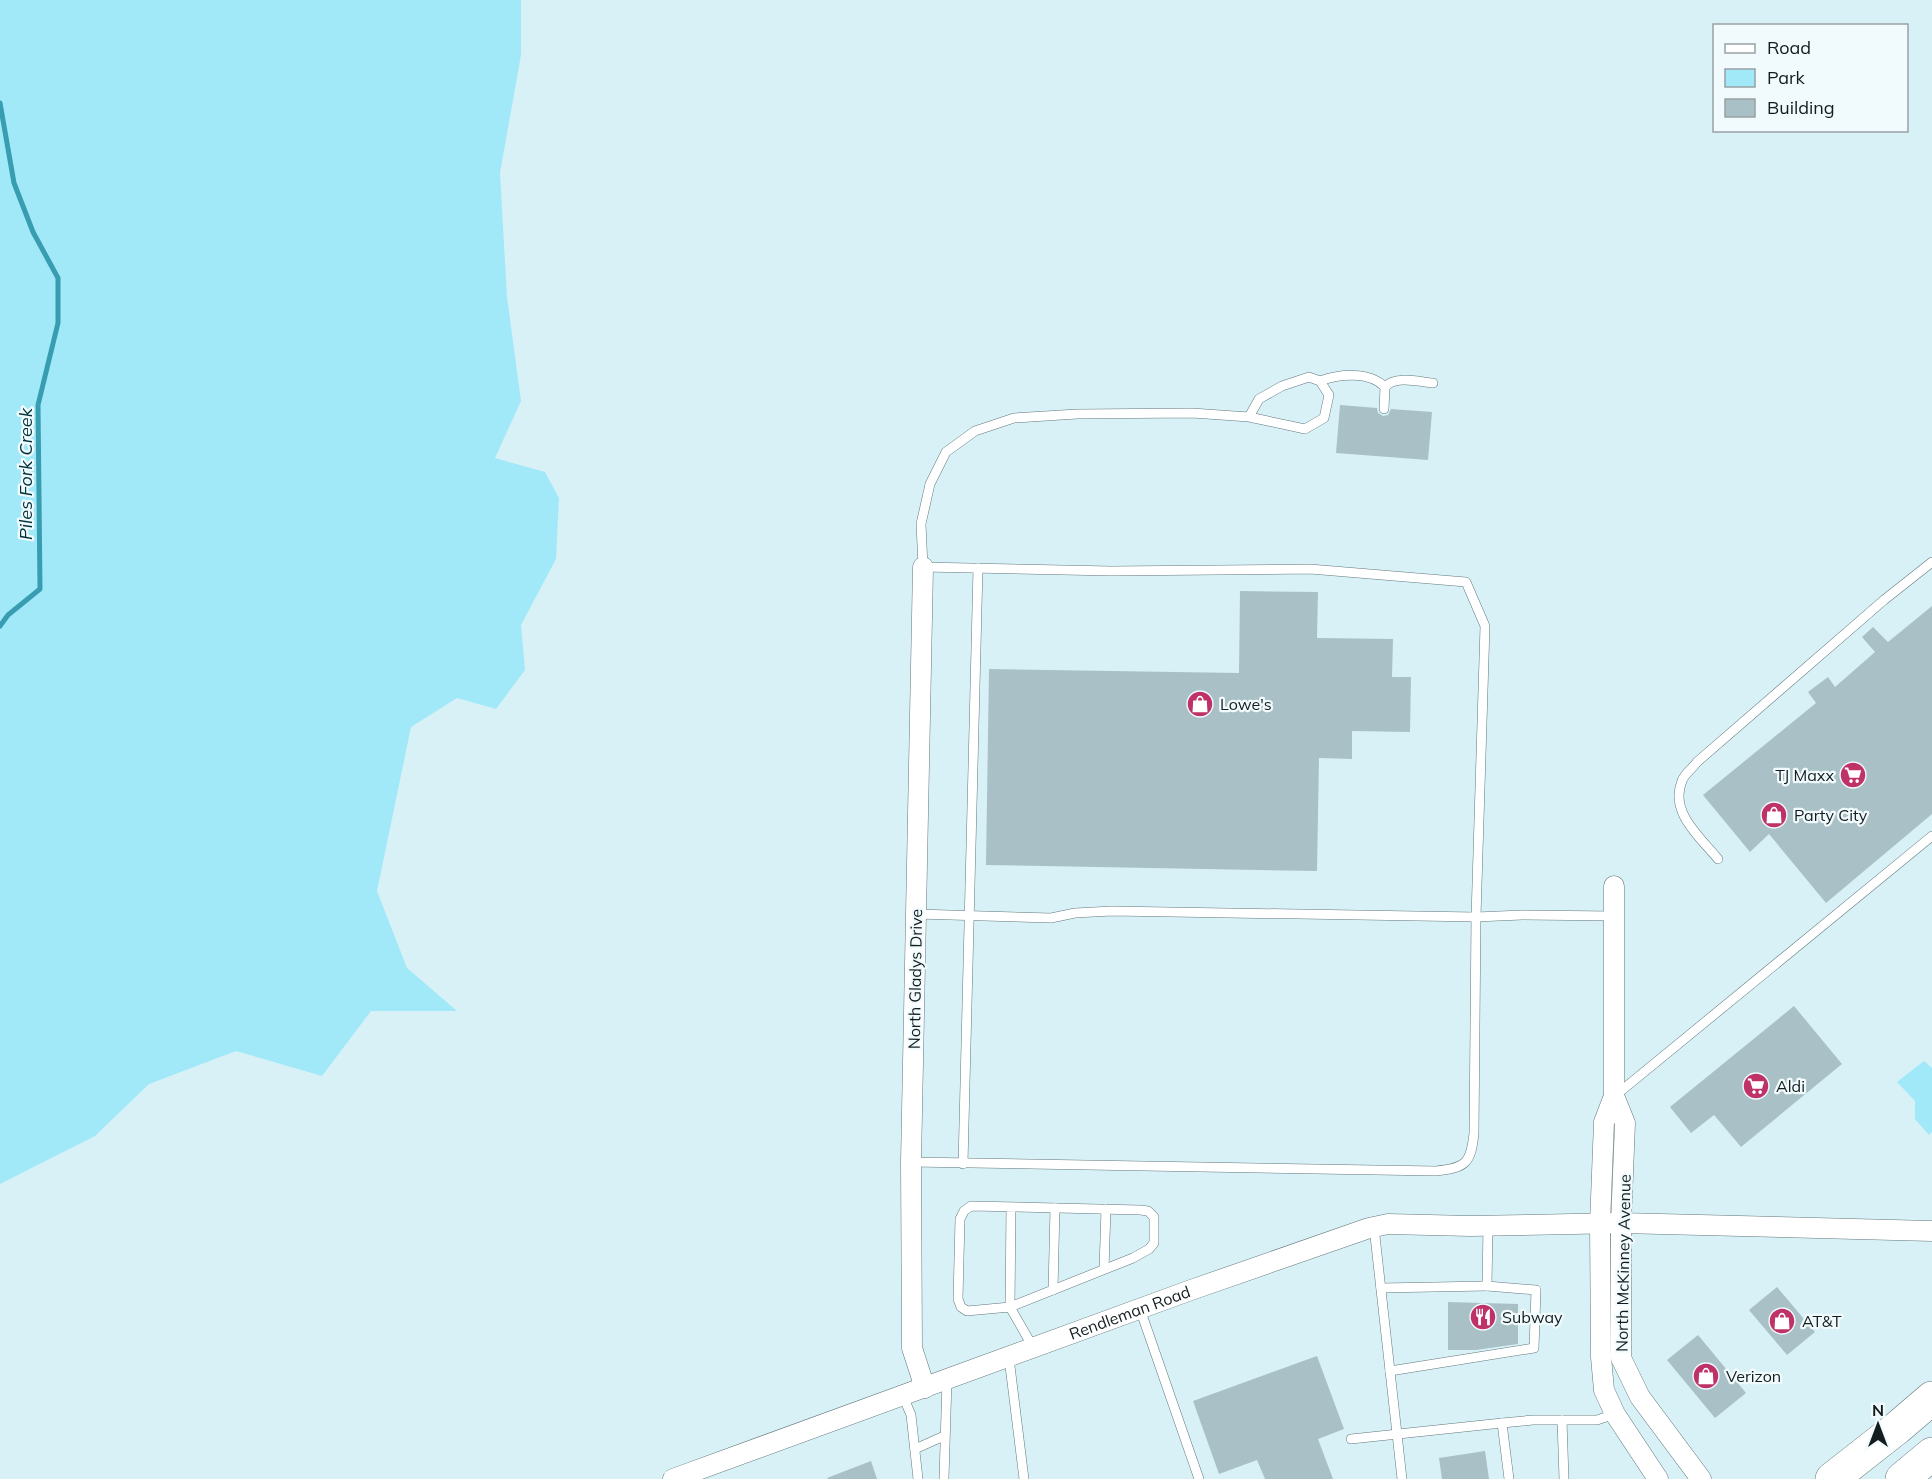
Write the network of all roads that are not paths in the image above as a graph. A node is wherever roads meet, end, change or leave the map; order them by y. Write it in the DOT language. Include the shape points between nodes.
graph roads {
  1 [pos="1320,381"];
  2 [pos="1433,383"];
  3 [pos="1385,387"];
  4 [pos="1384,408"];
  5 [pos="1250,417"];
  6 [pos="1932,562"];
  7 [pos="923,567"];
  8 [pos="978,568"];
  9 [pos="1932,836"];
  10 [pos="1718,859"];
  11 [pos="1614,886"];
  12 [pos="916,914"];
  13 [pos="1614,916"];
  14 [pos="968,917"];
  15 [pos="1476,917"];
  16 [pos="1614,1096"];
  17 [pos="911,1162"];
  18 [pos="963,1164"];
  19 [pos="1011,1207"];
  20 [pos="1055,1208"];
  21 [pos="1106,1209"];
  22 [pos="1621,1223"];
  23 [pos="1600,1224"];
  24 [pos="1488,1226"];
  25 [pos="1374,1227"];
  26 [pos="1932,1231"];
  27 [pos="1104,1269"];
  28 [pos="1487,1286"];
  29 [pos="1381,1288"];
  30 [pos="1053,1290"];
  31 [pos="1010,1307"];
  32 [pos="1140,1309"];
  33 [pos="1034,1349"];
  34 [pos="1009,1358"];
  35 [pos="1390,1371"];
  36 [pos="947,1380"];
  37 [pos="925,1388"];
  38 [pos="903,1396"];
  39 [pos="1932,1398"];
  40 [pos="1615,1414"];
  41 [pos="1562,1420"];
  42 [pos="1502,1423"];
  43 [pos="1396,1433"];
  44 [pos="944,1436"];
  45 [pos="1351,1439"];
  46 [pos="915,1449"];
  47 [pos="1932,1454"];
  48 [pos="944,1478"];
  49 [pos="673,1479"];
  50 [pos="918,1479"];
  51 [pos="1024,1479"];
  52 [pos="1199,1479"];
  53 [pos="1402,1479"];
  54 [pos="1509,1479"];
  55 [pos="1564,1479"];
  56 [pos="1658,1479"];
  57 [pos="1701,1479"];
  58 [pos="1832,1479"];
  59 [pos="1902,1479"];
  1 -- 3 [label="lane" via="1335,375 1356,375 1378,380"];
  1 -- 5 [label="lane" via="1309,377 1282,386 1259,399"];
  1 -- 5 [label="lane" via="1329,395 1324,418 1305,429"];
  2 -- 3 [label="lane" via="1396,381"];
  3 -- 4 [label="lane"];
  5 -- 7 [label="lane" via="1077,414 1014,418 975,430 946,452 930,484 921,524"];
  6 -- 10 [label="lane" via="1697,762 1682,780 1679,805 1684,818"];
  7 -- 8 [label="lane"];
  7 -- 12 [label="street, North Gladys Drive"];
  8 -- 14 [label="lane"];
  8 -- 15 [label="lane" via="1310,569 1466,582 1485,627"];
  9 -- 16 [label="lane"];
  11 -- 13 [label="street, North McKinney Avenue"];
  12 -- 14 [label="lane"];
  12 -- 17 [label="street, North Gladys Drive"];
  13 -- 15 [label="lane"];
  13 -- 16 [label="street, North McKinney Avenue"];
  14 -- 15 [label="lane" via="1051,918 1112,911"];
  14 -- 18 [label="lane"];
  15 -- 18 [label="lane" via="1474,1133 1468,1161 1461,1167 1436,1171"];
  16 -- 22 [label="street, North McKinney Avenue" via="1625,1123"];
  16 -- 23 [label="street, North McKinney Avenue" via="1604,1122"];
  17 -- 18 [label="lane"];
  17 -- 37 [label="street, North Gladys Drive" via="912,1348"];
  19 -- 20 [label="lane"];
  19 -- 31 [label="lane"];
  19 -- 31 [label="lane" via="971,1206 964,1211 960,1219 957,1299 967,1311"];
  20 -- 21 [label="lane"];
  20 -- 30 [label="lane"];
  21 -- 27 [label="lane"];
  21 -- 27 [label="lane" via="1148,1211 1154,1217 1154,1243 1133,1258"];
  22 -- 23 [label="street, Rendleman Road"];
  22 -- 26 [label="street, Rendleman Road"];
  22 -- 57 [label="street, North McKinney Avenue" via="1621,1358 1640,1397"];
  23 -- 24 [label="street, Rendleman Road"];
  23 -- 40 [label="street, North McKinney Avenue" via="1601,1357 1604,1390"];
  24 -- 25 [label="street, Rendleman Road"];
  24 -- 28 [label="lane"];
  25 -- 29 [label="lane"];
  25 -- 32 [label="street, Rendleman Road"];
  27 -- 30 [label="lane"];
  28 -- 29 [label="lane"];
  28 -- 35 [label="lane" via="1536,1290 1534,1348"];
  29 -- 35 [label="lane"];
  30 -- 31 [label="lane"];
  31 -- 33 [label="lane"];
  32 -- 33 [label="street, Rendleman Road"];
  32 -- 52 [label="lane"];
  33 -- 34 [label="street, Rendleman Road"];
  34 -- 36 [label="street, Rendleman Road"];
  34 -- 51 [label="lane"];
  35 -- 43 [label="lane"];
  36 -- 37 [label="street, Rendleman Road"];
  36 -- 44 [label="lane"];
  37 -- 38 [label="street, Rendleman Road"];
  38 -- 46 [label="lane" via="911,1415"];
  38 -- 49 [label="street, Rendleman Road"];
  39 -- 58 [label="highway"];
  40 -- 41 [label="lane" via="1597,1420"];
  40 -- 56 [label="street, North McKinney Avenue"];
  41 -- 42 [label="lane"];
  41 -- 55 [label="lane"];
  42 -- 43 [label="lane"];
  42 -- 54 [label="lane"];
  43 -- 45 [label="lane"];
  43 -- 53 [label="lane"];
  44 -- 46 [label="lane"];
  44 -- 48 [label="lane"];
  46 -- 50 [label="lane"];
  47 -- 59 [label="highway"];
}
